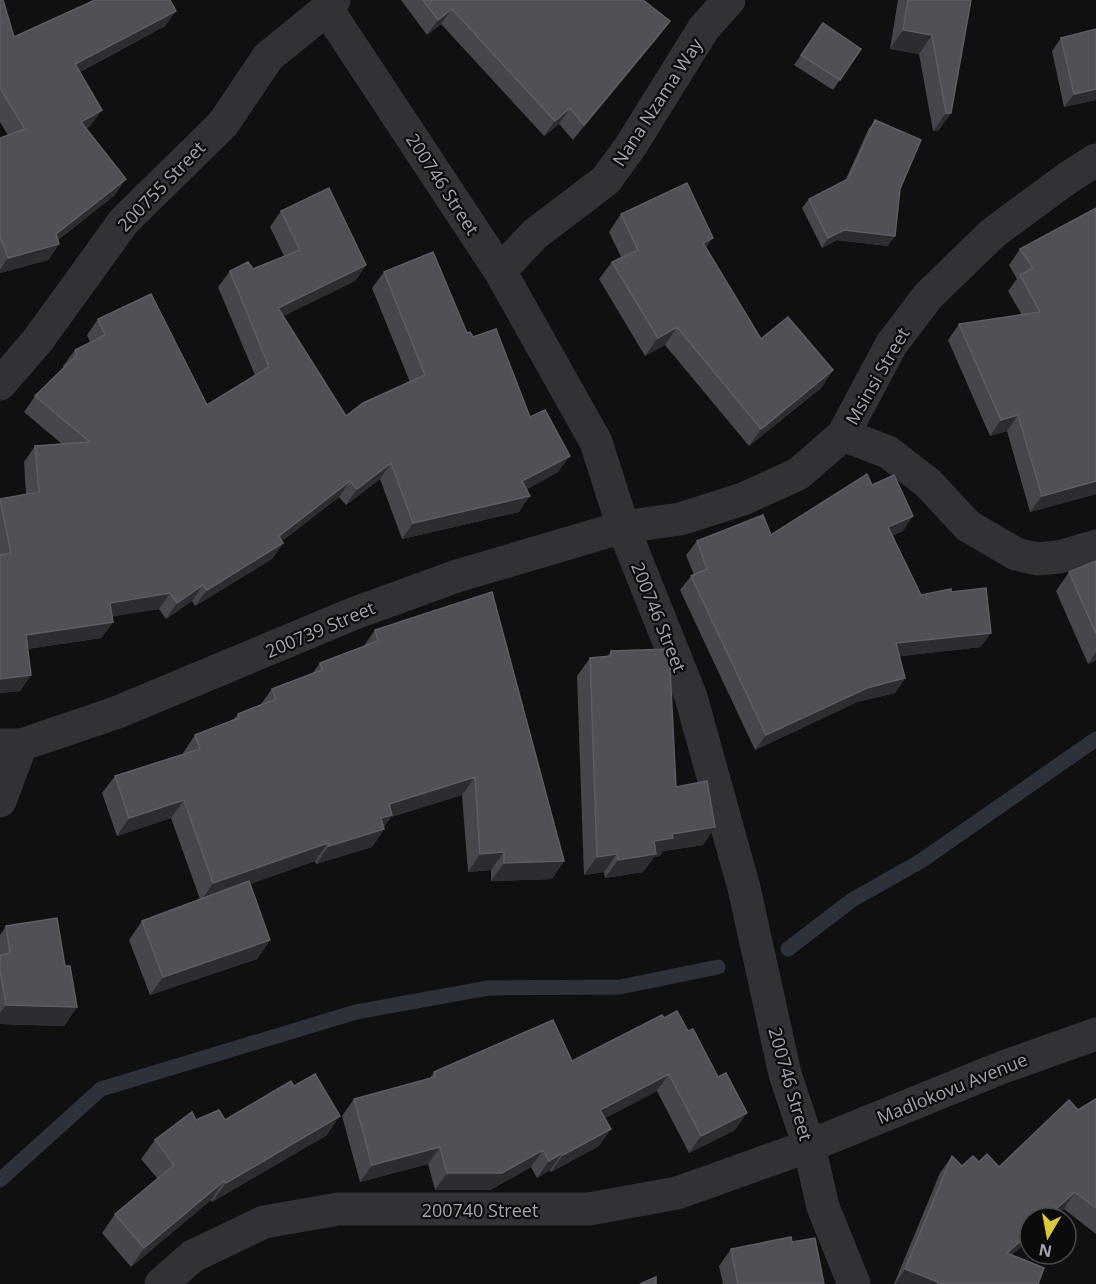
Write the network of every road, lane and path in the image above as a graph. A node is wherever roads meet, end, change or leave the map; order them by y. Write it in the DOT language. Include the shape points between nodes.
graph roads {
  1 [pos="729,0"];
  2 [pos="331,4"];
  3 [pos="1096,160"];
  4 [pos="500,271"];
  5 [pos="0,384"];
  6 [pos="843,435"];
  7 [pos="622,527"];
  8 [pos="1096,546"];
  9 [pos="11,745"];
  10 [pos="0,801"];
  11 [pos="1096,1034"];
  12 [pos="809,1146"];
  13 [pos="161,1284"];
  14 [pos="854,1284"];
  1 -- 4 [label="street, Nana Nzama Way" via="704,28 606,180 535,234"];
  2 -- 4 [label="street, 200746 Street"];
  2 -- 5 [label="street, 200755 Street" via="268,57 223,124 124,221 38,340"];
  3 -- 6 [label="street, Msinsi Street" via="993,233 928,296 891,345"];
  4 -- 7 [label="street, 200746 Street" via="596,442"];
  6 -- 7 [label="street, Msinsi Street" via="798,474 743,499 680,519"];
  6 -- 8 [label="street" via="888,452 928,483 969,526 1016,554 1037,559 1059,557"];
  7 -- 9 [label="street, 200739 Street" via="457,576 365,609 118,712"];
  7 -- 12 [label="street, 200746 Street" via="691,697 744,888 785,1074"];
  9 -- 10 [label="street, 200739 Street"];
  11 -- 12 [label="street, Madlokovu Avenue" via="1003,1067"];
  12 -- 13 [label="street, 200740 Street" via="677,1193 589,1209 338,1209 264,1222 193,1256"];
  12 -- 14 [label="street, 200746 Street" via="823,1208"];
}
